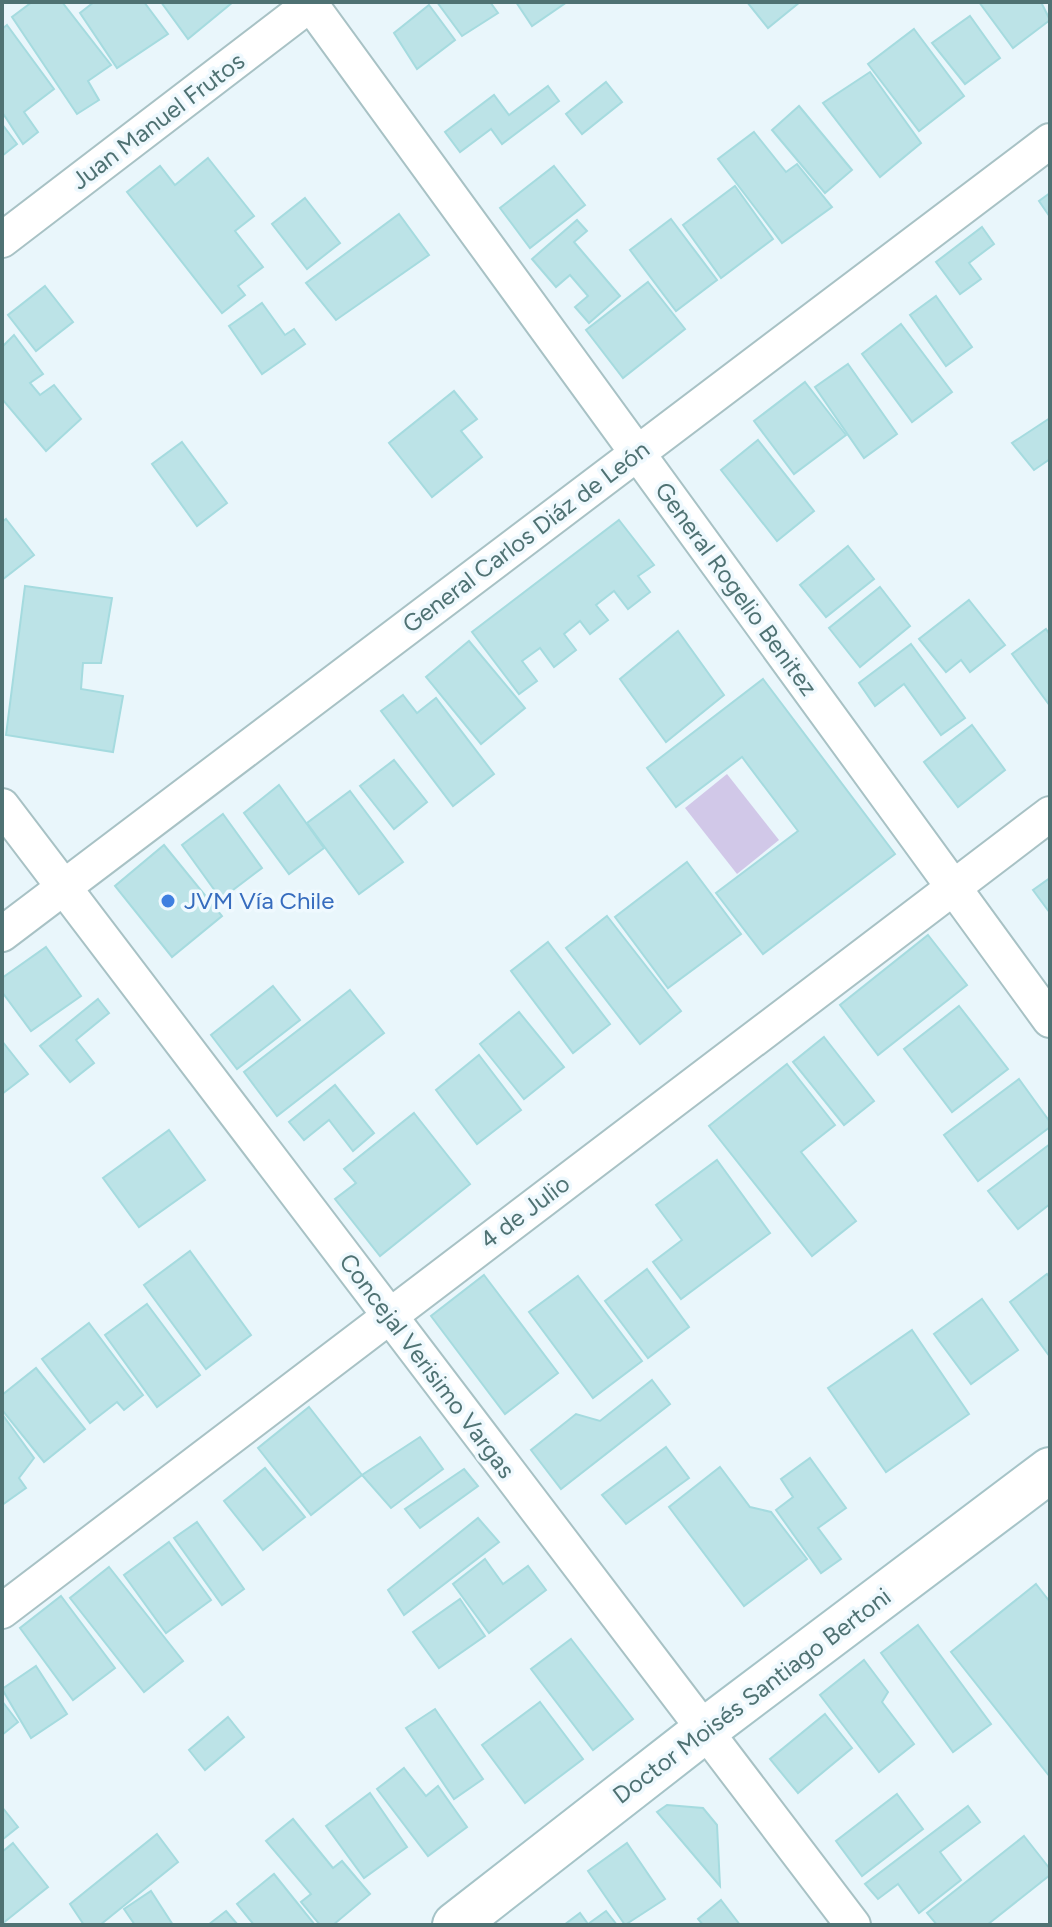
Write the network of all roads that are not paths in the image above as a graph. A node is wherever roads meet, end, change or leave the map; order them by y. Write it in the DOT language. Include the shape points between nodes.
graph roads {
  1 [pos="311,3"];
  2 [pos="1050,141"];
  3 [pos="2,240"];
  4 [pos="638,451"];
  5 [pos="2,806"];
  6 [pos="1050,814"];
  7 [pos="64,887"];
  8 [pos="951,889"];
  9 [pos="2,934"];
  10 [pos="1050,1020"];
  11 [pos="388,1316"];
  12 [pos="1050,1470"];
  13 [pos="2,1611"];
  14 [pos="705,1730"];
  15 [pos="455,1925"];
  16 [pos="853,1925"];
  1 -- 3 [label="street, Juan Manuel Frutos"];
  1 -- 4 [label="street, General Rogelio Benitez"];
  2 -- 4 [label="street, General Carlos Diáz de León"];
  4 -- 7 [label="street, General Carlos Diáz de León"];
  4 -- 8 [label="street, General Rogelio Benitez"];
  5 -- 7 [label="street, Concejal Verisimo Vargas"];
  6 -- 8 [label="street, 4 de Julio"];
  7 -- 9 [label="street, General Carlos Diáz de León"];
  7 -- 11 [label="street, Concejal Verisimo Vargas"];
  8 -- 10 [label="street, General Rogelio Benitez"];
  8 -- 11 [label="street, 4 de Julio"];
  11 -- 13 [label="street, 4 de Julio"];
  11 -- 14 [label="street, Concejal Verisimo Vargas"];
  12 -- 14 [label="street, Doctor Moisés Santiago Bertoni"];
  14 -- 15 [label="street, Doctor Moisés Santiago Bertoni"];
  14 -- 16 [label="street, Concejal Verisimo Vargas"];
}
